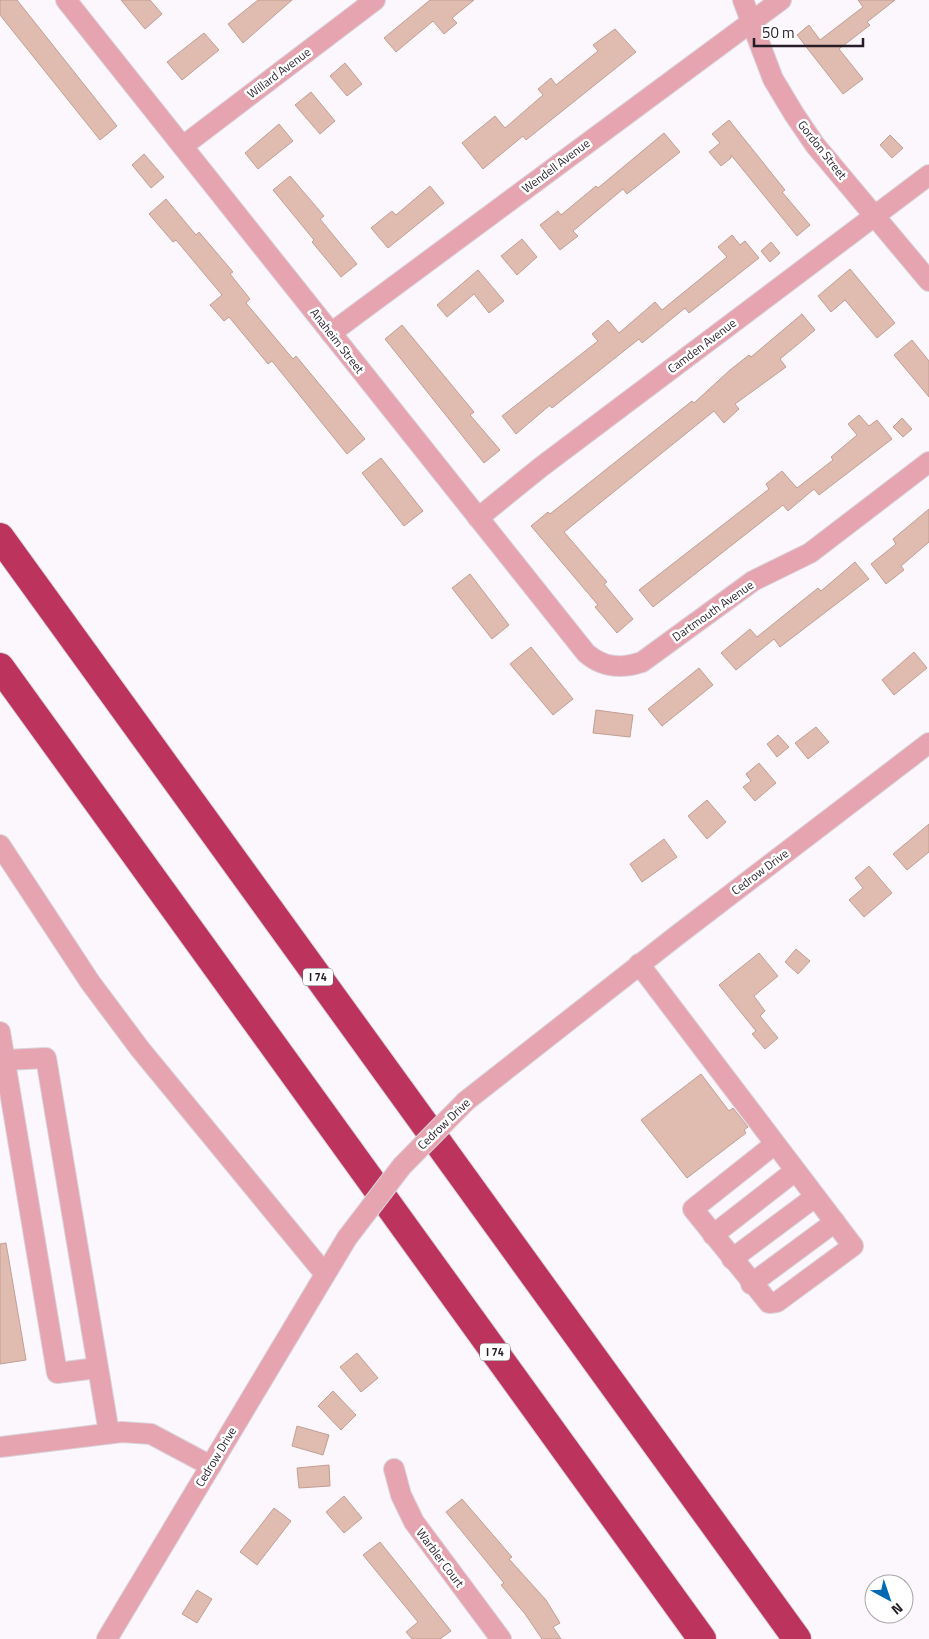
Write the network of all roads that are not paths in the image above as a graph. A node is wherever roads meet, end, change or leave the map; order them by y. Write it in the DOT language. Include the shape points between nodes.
graph roads {
  1 [pos="66,0"];
  2 [pos="375,0"];
  3 [pos="744,0"];
  4 [pos="781,0"];
  5 [pos="751,22"];
  6 [pos="183,146"];
  7 [pos="929,176"];
  8 [pos="875,216"];
  9 [pos="929,282"];
  10 [pos="331,333"];
  11 [pos="929,462"];
  12 [pos="478,518"];
  13 [pos="0,537"];
  14 [pos="0,667"];
  15 [pos="618,667"];
  16 [pos="929,743"];
  17 [pos="0,845"];
  18 [pos="639,964"];
  19 [pos="0,1032"];
  20 [pos="5,1060"];
  21 [pos="775,1144"];
  22 [pos="795,1171"];
  23 [pos="815,1197"];
  24 [pos="835,1222"];
  25 [pos="713,1234"];
  26 [pos="732,1259"];
  27 [pos="325,1274"];
  28 [pos="751,1284"];
  29 [pos="97,1368"];
  30 [pos="109,1433"];
  31 [pos="0,1448"];
  32 [pos="211,1466"];
  33 [pos="394,1469"];
  34 [pos="497,1638"];
  35 [pos="107,1639"];
  36 [pos="702,1639"];
  37 [pos="797,1639"];
  1 -- 6 [label="street, Anaheim Street"];
  2 -- 6 [label="street, Willard Avenue"];
  3 -- 5 [label="street, Gordon Street"];
  4 -- 5 [label="street, Wendell Avenue"];
  5 -- 8 [label="street, Gordon Street" via="773,79 794,114 815,145"];
  5 -- 10 [label="street, Wendell Avenue"];
  6 -- 10 [label="street, Anaheim Street"];
  7 -- 8 [label="street, Camden Avenue"];
  8 -- 9 [label="street, Gordon Street"];
  8 -- 12 [label="street, Camden Avenue"];
  10 -- 12 [label="street, Anaheim Street"];
  11 -- 15 [label="street, Dartmouth Avenue" via="810,553 753,581 642,662"];
  12 -- 15 [label="street, Anaheim Street" via="586,654 606,665"];
  13 -- 37 [label="highway, I 74"];
  14 -- 36 [label="highway, I 74"];
  16 -- 18 [label="street, Cedrow Drive"];
  17 -- 27 [label="street" via="90,982 140,1049"];
  18 -- 21 [label="street"];
  18 -- 27 [label="street, Cedrow Drive, bridge" via="466,1101 402,1166 347,1238"];
  19 -- 20 [label="street"];
  20 -- 29 [label="street" via="46,1058"];
  20 -- 29 [label="street" via="57,1373"];
  21 -- 22 [label="street"];
  21 -- 25 [label="street" via="693,1209"];
  22 -- 23 [label="street"];
  22 -- 25 [label="street"];
  23 -- 24 [label="street"];
  23 -- 26 [label="street"];
  24 -- 28 [label="street"];
  24 -- 28 [label="street" via="852,1246 777,1302 769,1303"];
  25 -- 26 [label="street"];
  26 -- 28 [label="street"];
  27 -- 32 [label="street, Cedrow Drive"];
  29 -- 30 [label="street"];
  30 -- 31 [label="street"];
  30 -- 32 [label="street" via="151,1434"];
  32 -- 35 [label="street, Cedrow Drive"];
  33 -- 34 [label="street, Warbler Court" via="401,1495 414,1522"];
}
